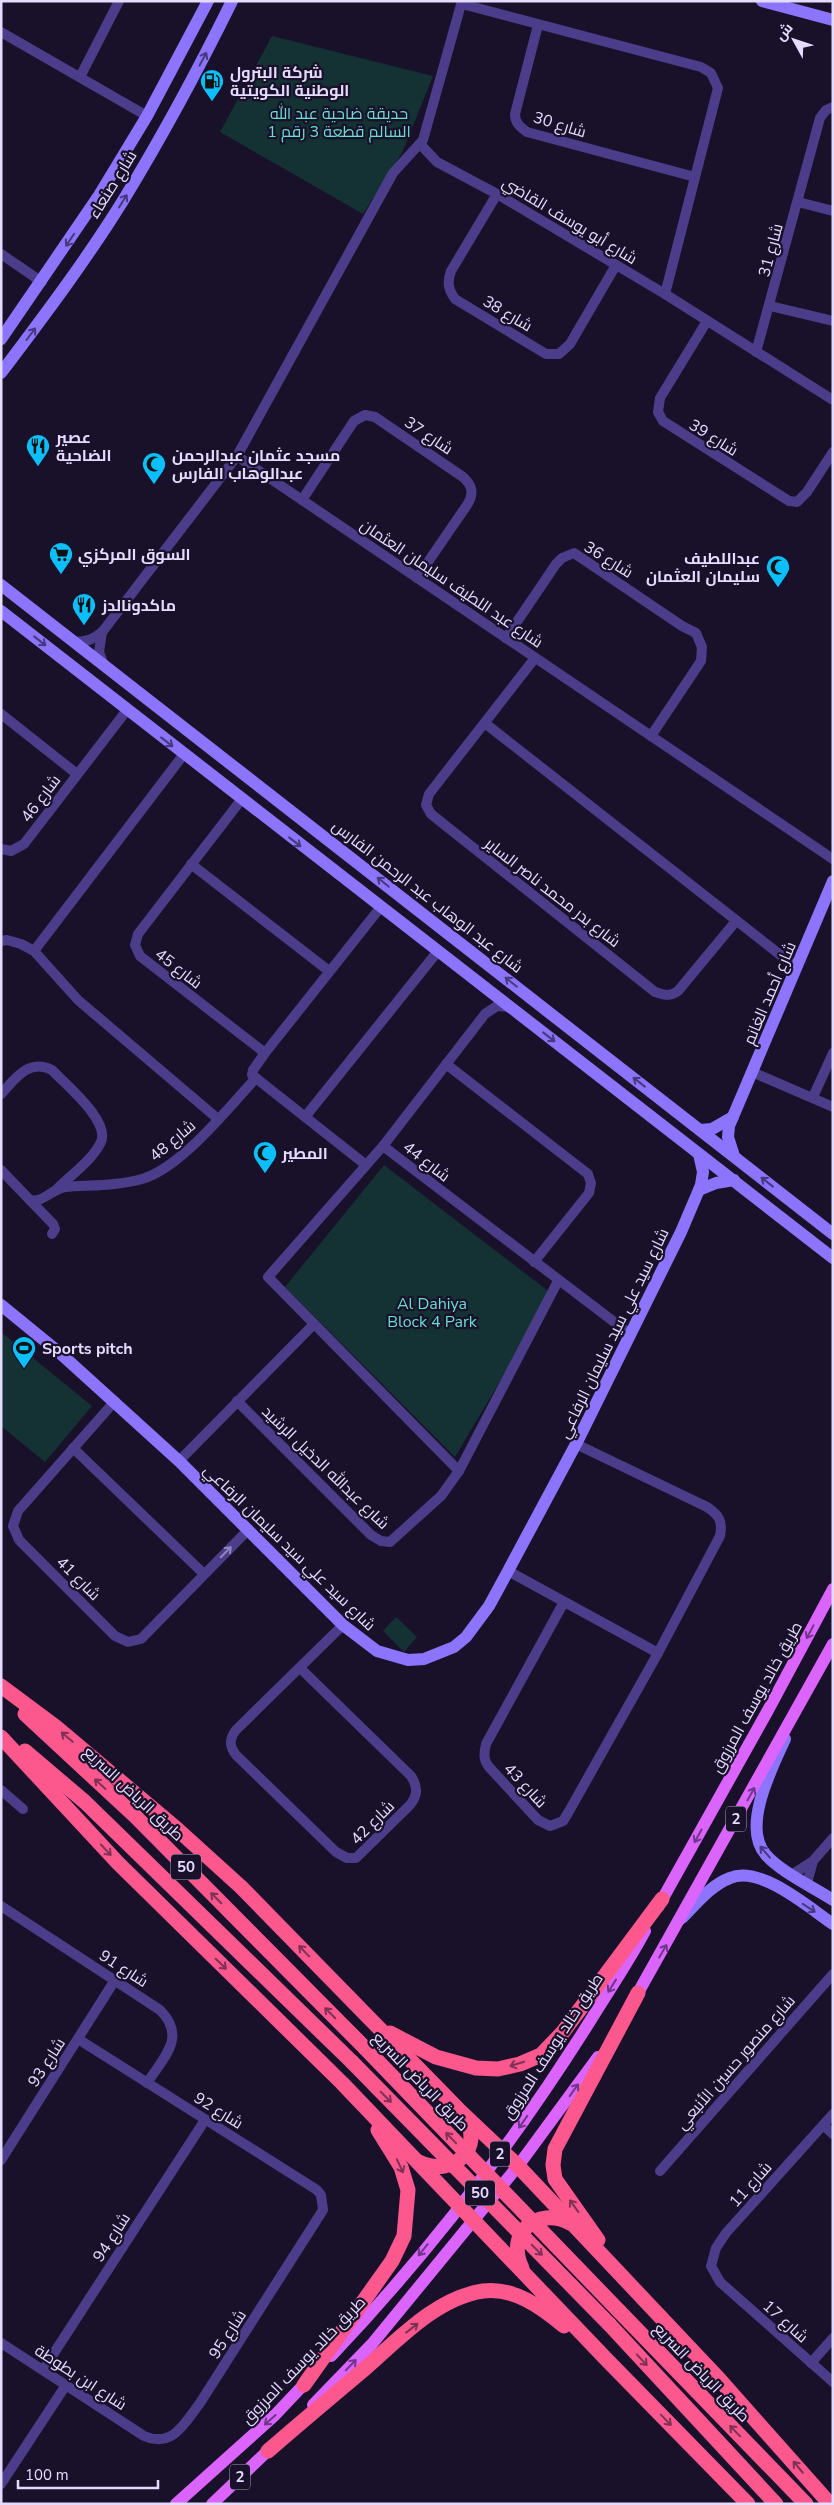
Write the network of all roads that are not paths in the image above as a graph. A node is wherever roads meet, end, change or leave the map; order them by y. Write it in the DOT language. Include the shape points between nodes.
graph roads {
  1 [pos="119,1"];
  2 [pos="208,1"];
  3 [pos="232,1"];
  4 [pos="766,2"];
  5 [pos="462,3"];
  6 [pos="833,20"];
  7 [pos="538,25"];
  8 [pos="1,32"];
  9 [pos="80,76"];
  10 [pos="833,106"];
  11 [pos="147,116"];
  12 [pos="420,144"];
  13 [pos="695,177"];
  14 [pos="497,194"];
  15 [pos="798,202"];
  16 [pos="833,211"];
  17 [pos="1,254"];
  18 [pos="616,265"];
  19 [pos="42,282"];
  20 [pos="665,294"];
  21 [pos="770,306"];
  22 [pos="833,321"];
  23 [pos="707,322"];
  24 [pos="1,339"];
  25 [pos="756,352"];
  26 [pos="1,373"];
  27 [pos="833,400"];
  28 [pos="833,452"];
  29 [pos="237,456"];
  30 [pos="302,500"];
  31 [pos="417,578"];
  32 [pos="1,585"];
  33 [pos="1,611"];
  34 [pos="103,631"];
  35 [pos="506,638"];
  36 [pos="75,642"];
  37 [pos="535,658"];
  38 [pos="103,663"];
  39 [pos="127,710"];
  40 [pos="1,714"];
  41 [pos="486,724"];
  42 [pos="651,736"];
  43 [pos="197,737"];
  44 [pos="214,750"];
  45 [pos="184,754"];
  46 [pos="201,768"];
  47 [pos="77,774"];
  48 [pos="241,800"];
  49 [pos="1,849"];
  50 [pos="833,859"];
  51 [pos="192,864"];
  52 [pos="833,881"];
  53 [pos="380,908"];
  54 [pos="736,921"];
  55 [pos="450,934"];
  56 [pos="1,941"];
  57 [pos="472,950"];
  58 [pos="438,951"];
  59 [pos="34,952"];
  60 [pos="460,968"];
  61 [pos="797,968"];
  62 [pos="329,971"];
  63 [pos="486,989"];
  64 [pos="510,1007"];
  65 [pos="485,1014"];
  66 [pos="265,1053"];
  67 [pos="833,1053"];
  68 [pos="446,1064"];
  69 [pos="752,1072"];
  70 [pos="256,1078"];
  71 [pos="1,1094"];
  72 [pos="813,1097"];
  73 [pos="833,1107"];
  74 [pos="306,1117"];
  75 [pos="733,1117"];
  76 [pos="218,1119"];
  77 [pos="700,1130"];
  78 [pos="384,1146"];
  79 [pos="699,1154"];
  80 [pos="734,1156"];
  81 [pos="366,1165"];
  82 [pos="1,1170"];
  83 [pos="734,1180"];
  84 [pos="57,1189"];
  85 [pos="699,1190"];
  86 [pos="787,1198"];
  87 [pos="30,1200"];
  88 [pos="803,1210"];
  89 [pos="775,1212"];
  90 [pos="791,1224"];
  91 [pos="52,1234"];
  92 [pos="833,1234"];
  93 [pos="833,1258"];
  94 [pos="534,1262"];
  95 [pos="558,1281"];
  96 [pos="1,1305"];
  97 [pos="314,1324"];
  98 [pos="630,1334"];
  99 [pos="115,1401"];
  100 [pos="237,1401"];
  101 [pos="576,1444"];
  102 [pos="73,1448"];
  103 [pos="179,1460"];
  104 [pos="459,1471"];
  105 [pos="248,1530"];
  106 [pos="508,1571"];
  107 [pos="204,1574"];
  108 [pos="833,1589"];
  109 [pos="564,1602"];
  110 [pos="343,1625"];
  111 [pos="833,1644"];
  112 [pos="658,1653"];
  113 [pos="300,1668"];
  114 [pos="1,1686"];
  115 [pos="1,1691"];
  116 [pos="798,1710"];
  117 [pos="1,1730"];
  118 [pos="1,1737"];
  119 [pos="1,1790"];
  120 [pos="23,1809"];
  121 [pos="833,1838"];
  122 [pos="813,1861"];
  123 [pos="793,1874"];
  124 [pos="807,1883"];
  125 [pos="662,1898"];
  126 [pos="833,1900"];
  127 [pos="1,1906"];
  128 [pos="833,1906"];
  129 [pos="680,1920"];
  130 [pos="832,1923"];
  131 [pos="833,1974"];
  132 [pos="115,1980"];
  133 [pos="638,1993"];
  134 [pos="374,2024"];
  135 [pos="78,2039"];
  136 [pos="147,2083"];
  137 [pos="342,2083"];
  138 [pos="461,2112"];
  139 [pos="833,2114"];
  140 [pos="205,2120"];
  141 [pos="823,2125"];
  142 [pos="833,2134"];
  143 [pos="502,2151"];
  144 [pos="1,2160"];
  145 [pos="418,2161"];
  146 [pos="518,2166"];
  147 [pos="660,2171"];
  148 [pos="459,2205"];
  149 [pos="319,2219"];
  150 [pos="474,2220"];
  151 [pos="571,2223"];
  152 [pos="523,2270"];
  153 [pos="720,2282"];
  154 [pos="633,2288"];
  155 [pos="833,2338"];
  156 [pos="1,2343"];
  157 [pos="607,2360"];
  158 [pos="811,2363"];
  159 [pos="43,2370"];
  160 [pos="833,2382"];
  161 [pos="304,2385"];
  162 [pos="66,2386"];
  163 [pos="144,2436"];
  164 [pos="268,2451"];
  165 [pos="1,2484"];
  166 [pos="176,2504"];
  167 [pos="212,2504"];
  168 [pos="748,2504"];
  169 [pos="776,2504"];
  170 [pos="806,2504"];
  171 [pos="830,2504"];
  1 -- 9 [label="street"];
  2 -- 11 [label="street, شارع صنعاء"];
  26 -- 3 [label="street, شارع صنعاء, one-way" via="48,311 123,200 204,58"];
  4 -- 6 [label="street"];
  5 -- 7 [label="street"];
  5 -- 12 [label="street"];
  7 -- 13 [label="street" via="701,67 711,73 718,88"];
  7 -- 13 [label="street, شارع 30" via="515,114 521,128"];
  8 -- 9 [label="street"];
  9 -- 11 [label="street"];
  10 -- 15 [label="street, شارع 31" via="820,118"];
  11 -- 19 [label="street, شارع صنعاء, one-way"];
  12 -- 14 [label="street, شارع أبو يوسف القاضي" via="437,162"];
  12 -- 29 [label="street" via="393,173"];
  13 -- 20 [label="street"];
  14 -- 18 [label="street, شارع أبو يوسف القاضي"];
  14 -- 18 [label="street, شارع 38" via="451,271 448,279 450,293 546,354 559,354 570,344"];
  15 -- 16 [label="street"];
  15 -- 21 [label="street, شارع 31"];
  17 -- 19 [label="street"];
  18 -- 20 [label="street, شارع أبو يوسف القاضي"];
  19 -- 24 [label="street, شارع صنعاء"];
  20 -- 23 [label="street, شارع أبو يوسف القاضي"];
  21 -- 22 [label="street"];
  21 -- 25 [label="street, شارع 31"];
  23 -- 25 [label="street, شارع أبو يوسف القاضي"];
  23 -- 28 [label="street, شارع 39" via="660,398 658,412 663,421 789,501 797,502 807,492"];
  25 -- 27 [label="street, شارع أبو يوسف القاضي"];
  29 -- 30 [label="street, شارع عبد اللطيف سليمان العثمان"];
  29 -- 34 [label="street"];
  30 -- 31 [label="street, شارع عبد اللطيف سليمان العثمان"];
  30 -- 31 [label="street, شارع 37" via="354,421 365,415 375,417 463,477 472,488 467,505"];
  31 -- 35 [label="street, شارع عبد اللطيف سليمان العثمان"];
  32 -- 36 [label="street, شارع عبد الوهاب عبد الرحمن الفارس"];
  33 -- 39 [label="street, one-way"];
  34 -- 36 [label="street" via="86,642"];
  34 -- 38 [label="street" via="99,652"];
  35 -- 37 [label="street, شارع عبد اللطيف سليمان العثمان"];
  35 -- 42 [label="street, شارع 36" via="556,564 574,553 696,633 702,647 701,661"];
  36 -- 38 [label="street, شارع عبد الوهاب عبد الرحمن الفارس"];
  37 -- 41 [label="street, شارع بدر محمد ناصر الساير"];
  37 -- 42 [label="street, شارع عبد اللطيف سليمان العثمان"];
  38 -- 43 [label="street, شارع عبد الوهاب عبد الرحمن الفارس"];
  39 -- 45 [label="street, one-way"];
  39 -- 47 [label="street, شارع 46"];
  40 -- 47 [label="street, شارع 46"];
  41 -- 54 [label="street"];
  41 -- 54 [label="street, شارع بدر محمد ناصر الساير" via="429,794 427,808 655,992 669,995 678,991"];
  42 -- 50 [label="street, شارع عبد اللطيف سليمان العثمان"];
  43 -- 44 [label="street, شارع عبد الوهاب عبد الرحمن الفارس"];
  43 -- 45 [label="street" via="196,750"];
  44 -- 46 [label="street" via="201,755"];
  55 -- 44 [label="street, شارع عبد الوهاب عبد الرحمن الفارس, one-way"];
  45 -- 46 [label="street"];
  45 -- 59 [label="street"];
  46 -- 48 [label="street"];
  47 -- 49 [label="street, شارع 46" via="24,844 11,851"];
  48 -- 51 [label="street, شارع 45"];
  48 -- 53 [label="street, one-way"];
  51 -- 62 [label="street"];
  51 -- 66 [label="street, شارع 45" via="138,934 135,949"];
  52 -- 61 [label="street, شارع أحمد الغانم"];
  53 -- 58 [label="street"];
  53 -- 62 [label="street"];
  54 -- 61 [label="street"];
  55 -- 57 [label="street, شارع عبد الوهاب عبد الرحمن الفارس"];
  55 -- 58 [label="street" via="452,939 448,949"];
  56 -- 59 [label="street" via="21,944"];
  57 -- 60 [label="street" via="460,953 457,960"];
  77 -- 57 [label="street, شارع عبد الوهاب عبد الرحمن الفارس, one-way"];
  58 -- 60 [label="street"];
  58 -- 74 [label="street"];
  59 -- 76 [label="street" via="78,1000"];
  60 -- 63 [label="street"];
  61 -- 69 [label="street, شارع أحمد الغانم"];
  62 -- 66 [label="street"];
  63 -- 64 [label="street"];
  63 -- 65 [label="street" via="489,1001"];
  64 -- 65 [label="street" via="497,1006"];
  64 -- 79 [label="street, one-way"];
  65 -- 68 [label="street, شارع 44"];
  66 -- 70 [label="street" via="253,1070 252,1075"];
  67 -- 72 [label="street"];
  68 -- 78 [label="street, شارع 44"];
  68 -- 94 [label="street" via="588,1174 591,1183 589,1193"];
  69 -- 72 [label="street"];
  69 -- 75 [label="street, شارع أحمد الغانم"];
  70 -- 74 [label="street"];
  70 -- 76 [label="street, شارع 48"];
  71 -- 84 [label="street, شارع 48" via="27,1068 45,1067 52,1070 97,1117 102,1132 100,1144"];
  72 -- 73 [label="street"];
  74 -- 81 [label="street"];
  75 -- 77 [label="street" via="712,1129"];
  75 -- 80 [label="street, شارع أحمد الغانم" via="728,1137"];
  76 -- 84 [label="street, شارع 48" via="178,1159 144,1179"];
  77 -- 80 [label="street, شارع عبد الوهاب عبد الرحمن الفارس"];
  78 -- 81 [label="street"];
  78 -- 94 [label="street, شارع 44"];
  79 -- 83 [label="street"];
  79 -- 85 [label="street, شارع سيد علي سيد سليمان الرفاعي" via="703,1172"];
  86 -- 80 [label="street, شارع عبد الوهاب عبد الرحمن الفارس, one-way"];
  81 -- 97 [label="street" via="268,1277"];
  82 -- 87 [label="street"];
  83 -- 85 [label="street"];
  83 -- 89 [label="street"];
  84 -- 87 [label="street, شارع 48" via="40,1200"];
  85 -- 98 [label="street, شارع سيد علي سيد سليمان الرفاعي"];
  86 -- 88 [label="street, شارع عبد الوهاب عبد الرحمن الفارس"];
  86 -- 89 [label="street" via="783,1209"];
  87 -- 91 [label="street" via="55,1226"];
  88 -- 90 [label="street" via="792,1216"];
  88 -- 92 [label="street, شارع عبد الوهاب عبد الرحمن الفارس"];
  89 -- 90 [label="street"];
  90 -- 93 [label="street"];
  94 -- 95 [label="street, شارع 44"];
  95 -- 98 [label="street, شارع 44"];
  95 -- 104 [label="street, شارع عبدالله الدخيل الرشيد"];
  96 -- 99 [label="street, شارع سيد علي سيد سليمان الرفاعي"];
  97 -- 100 [label="street"];
  97 -- 104 [label="street"];
  98 -- 101 [label="street, شارع سيد علي سيد سليمان الرفاعي"];
  99 -- 102 [label="street, شارع 41"];
  99 -- 103 [label="street, شارع سيد علي سيد سليمان الرفاعي"];
  100 -- 103 [label="street"];
  100 -- 104 [label="street, شارع عبدالله الدخيل الرشيد" via="371,1535 385,1543 396,1539 441,1496"];
  101 -- 106 [label="street, شارع سيد علي سيد سليمان الرفاعي"];
  101 -- 112 [label="street, شارع 43" via="707,1508 720,1519 720,1536"];
  102 -- 107 [label="street"];
  102 -- 107 [label="street, شارع 41" via="18,1511 13,1526 15,1533 115,1636 128,1642 141,1639"];
  103 -- 105 [label="street, شارع سيد علي سيد سليمان الرفاعي"];
  107 -- 105 [label="street, شارع 41, one-way"];
  105 -- 110 [label="street, شارع سيد علي سيد سليمان الرفاعي"];
  106 -- 109 [label="street"];
  106 -- 110 [label="street, شارع سيد علي سيد سليمان الرفاعي" via="489,1606 466,1637 440,1654 424,1659 392,1657 377,1651"];
  108 -- 125 [label="main road, طريق خالد يوسف المرزوق / 2, one-way"];
  109 -- 112 [label="street"];
  109 -- 112 [label="street, شارع 43" via="484,1752 489,1767 544,1824 557,1825 568,1813"];
  110 -- 113 [label="street, شارع 42"];
  111 -- 116 [label="main road, 2"];
  113 -- 113 [label="street, شارع 42" via="236,1730 230,1745 236,1755 336,1852 347,1858 356,1858 410,1805 415,1798 416,1786 411,1776"];
  134 -- 114 [label="highway, one-way" via="241,1887 71,1740"];
  170 -- 115 [label="highway, طريق الرياض السريع / 50, one-way, bridge" via="365,2048 135,1816"];
  123 -- 116 [label="street, one-way" via="767,1856 759,1846 756,1832 757,1813"];
  129 -- 116 [label="main road, 2, one-way"];
  117 -- 169 [label="highway, 50, one-way, bridge" via="86,1802 352,2062 609,2324"];
  118 -- 137 [label="highway, one-way" via="118,1863"];
  119 -- 120 [label="street"];
  121 -- 122 [label="street"];
  122 -- 123 [label="street"];
  122 -- 124 [label="street"];
  123 -- 124 [label="street"];
  124 -- 126 [label="street"];
  125 -- 134 [label="highway, one-way" via="563,2032 541,2055 498,2069 476,2068 436,2057"];
  125 -- 143 [label="main road, طريق خالد يوسف المرزوق / 2, one-way" via="639,1943 558,2071"];
  127 -- 132 [label="street, شارع 91"];
  128 -- 130 [label="street" via="828,1912"];
  129 -- 130 [label="street, one-way" via="727,1878 748,1875 766,1880"];
  133 -- 129 [label="main road, 2, one-way"];
  131 -- 147 [label="street, شارع منصور حسين الأنبعي"];
  132 -- 135 [label="street, شارع 93"];
  132 -- 136 [label="street, شارع 91" via="160,2010 172,2024 173,2041"];
  146 -- 133 [label="main road, 2, one-way" via="598,2057"];
  154 -- 133 [label="highway, one-way" via="555,2179 553,2165 561,2136"];
  134 -- 138 [label="highway"];
  135 -- 136 [label="street, شارع 92"];
  135 -- 144 [label="street, شارع 93"];
  136 -- 140 [label="street, شارع 92"];
  137 -- 145 [label="highway"];
  137 -- 161 [label="highway, one-way" via="388,2144 401,2167 408,2190 407,2214 404,2236 392,2260"];
  138 -- 143 [label="highway"];
  138 -- 145 [label="highway" via="469,2124 471,2138 467,2151 458,2162 445,2168 431,2167"];
  139 -- 141 [label="street, شارع 11"];
  140 -- 149 [label="street, شارع 92" via="317,2190 323,2210"];
  140 -- 159 [label="street, شارع 94"];
  141 -- 142 [label="street"];
  141 -- 153 [label="street, شارع 11" via="716,2248 711,2266"];
  143 -- 146 [label="highway"];
  143 -- 148 [label="main road, طريق خالد يوسف المرزوق / 2"];
  145 -- 148 [label="highway"];
  146 -- 150 [label="main road, 2"];
  146 -- 151 [label="highway"];
  148 -- 150 [label="highway"];
  148 -- 161 [label="main road, طريق خالد يوسف المرزوق / 2, one-way" via="370,2316"];
  149 -- 163 [label="street, شارع 95" via="188,2419 170,2437 161,2441"];
  150 -- 152 [label="highway"];
  164 -- 150 [label="main road, 2, one-way" via="372,2344"];
  151 -- 152 [label="highway" via="548,2216 527,2226 517,2248"];
  151 -- 154 [label="highway"];
  152 -- 157 [label="highway"];
  153 -- 158 [label="street, شارع 17"];
  171 -- 154 [label="highway, one-way"];
  155 -- 158 [label="street"];
  156 -- 159 [label="street, شارع ابن بطوطة"];
  164 -- 157 [label="highway, one-way" via="411,2328 442,2306 465,2295 484,2291 523,2297 546,2311"];
  157 -- 168 [label="highway, one-way"];
  158 -- 160 [label="street, شارع 17"];
  159 -- 162 [label="street, شارع ابن بطوطة"];
  161 -- 166 [label="main road, طريق خالد يوسف المرزوق / 2, one-way"];
  162 -- 163 [label="street, شارع ابن بطوطة"];
  162 -- 165 [label="street"];
  164 -- 167 [label="main road, 2"];
}
